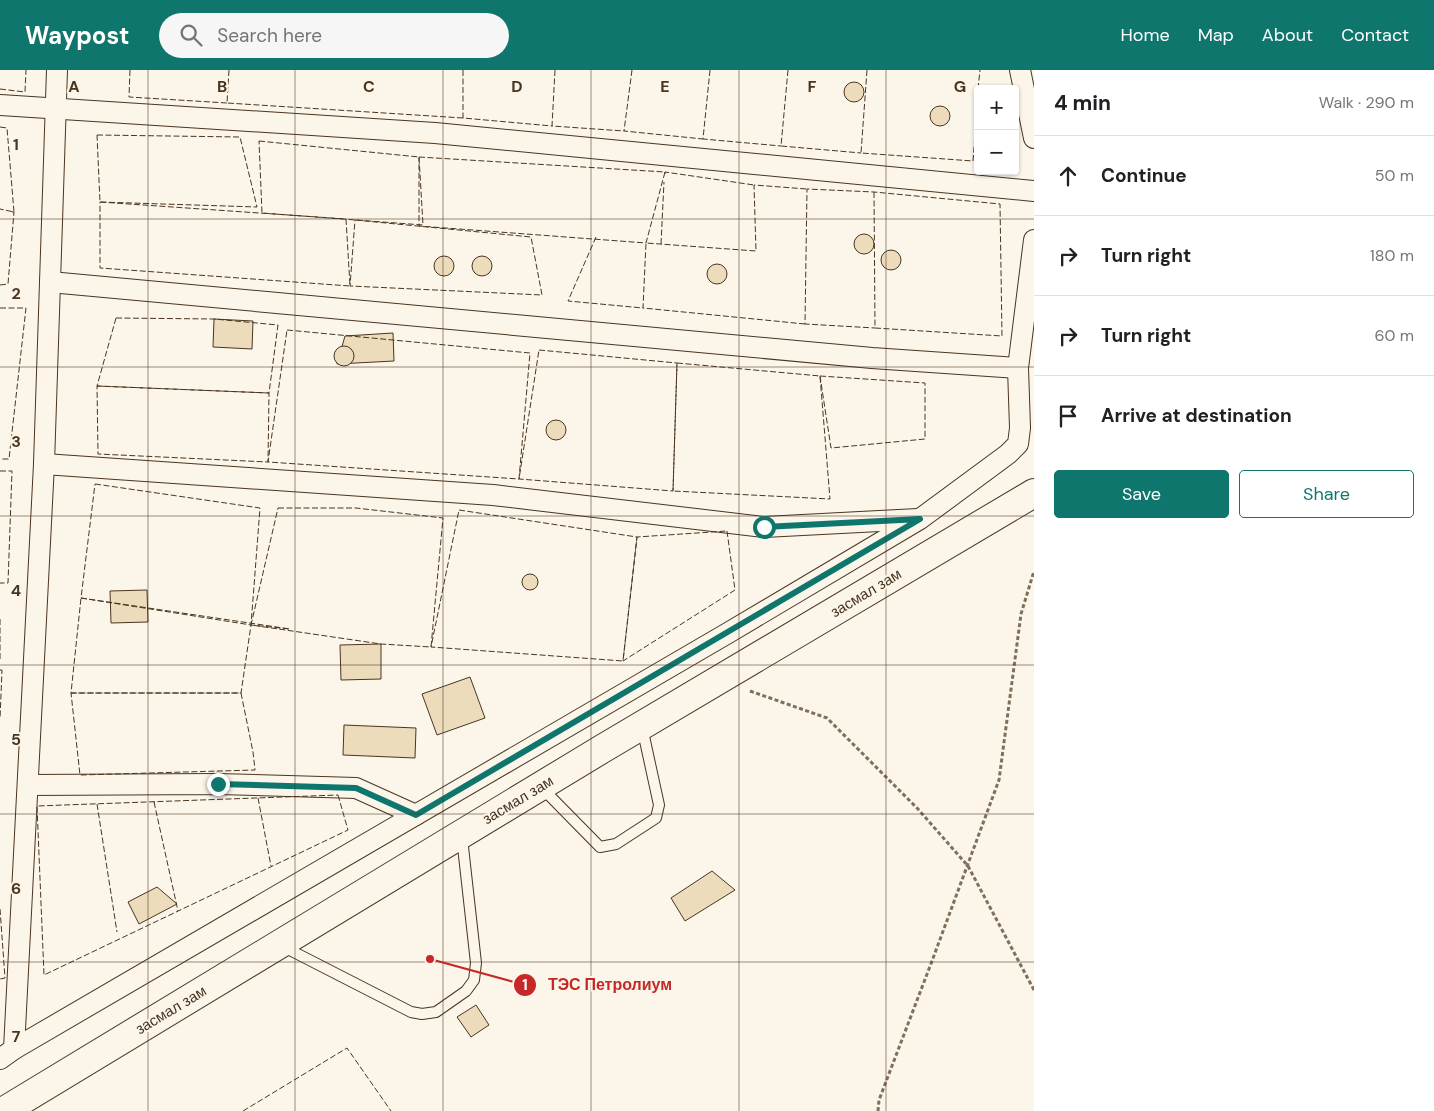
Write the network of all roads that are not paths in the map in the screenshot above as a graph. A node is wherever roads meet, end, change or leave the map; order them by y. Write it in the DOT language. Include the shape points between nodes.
graph roads {
  1 [pos="57,70"];
  2 [pos="1020,70"];
  3 [pos="0,105"];
  4 [pos="55,108"];
  5 [pos="1034,138"];
  6 [pos="1034,191"];
  7 [pos="1034,240"];
  8 [pos="50,282"];
  9 [pos="1018,368"];
  10 [pos="44,464"];
  11 [pos="1034,492"];
  12 [pos="920,519"];
  13 [pos="642,726"];
  14 [pos="28,785"];
  15 [pos="540,786"];
  16 [pos="416,815"];
  17 [pos="461,834"];
  18 [pos="280,944"];
  19 [pos="8,1024"];
  20 [pos="7,1054"];
  21 [pos="4,1111"];
  1 -- 4 [label="street"];
  2 -- 5 [label="street"];
  3 -- 4 [label="street"];
  4 -- 6 [label="street" via="435,133"];
  4 -- 8 [label="street"];
  7 -- 9 [label="street"];
  8 -- 9 [label="street" via="862,357"];
  8 -- 10 [label="street"];
  9 -- 12 [label="street" via="1018,444"];
  10 -- 12 [label="street" via="492,495 764,527"];
  10 -- 14 [label="street"];
  11 -- 13 [label="highway, засмал зам"];
  12 -- 16 [label="street"];
  13 -- 15 [label="highway, засмал зам"];
  13 -- 15 [label="lane" via="658,805 656,818 616,844 600,847"];
  14 -- 16 [label="street" via="218,784 356,788"];
  14 -- 19 [label="street"];
  15 -- 17 [label="highway, засмал зам"];
  16 -- 20 [label="street"];
  17 -- 18 [label="highway, засмал зам"];
  17 -- 18 [label="lane" via="476,963 474,980 466,991 436,1012 411,1012"];
  18 -- 21 [label="highway, засмал зам"];
  19 -- 20 [label="street"];
}
